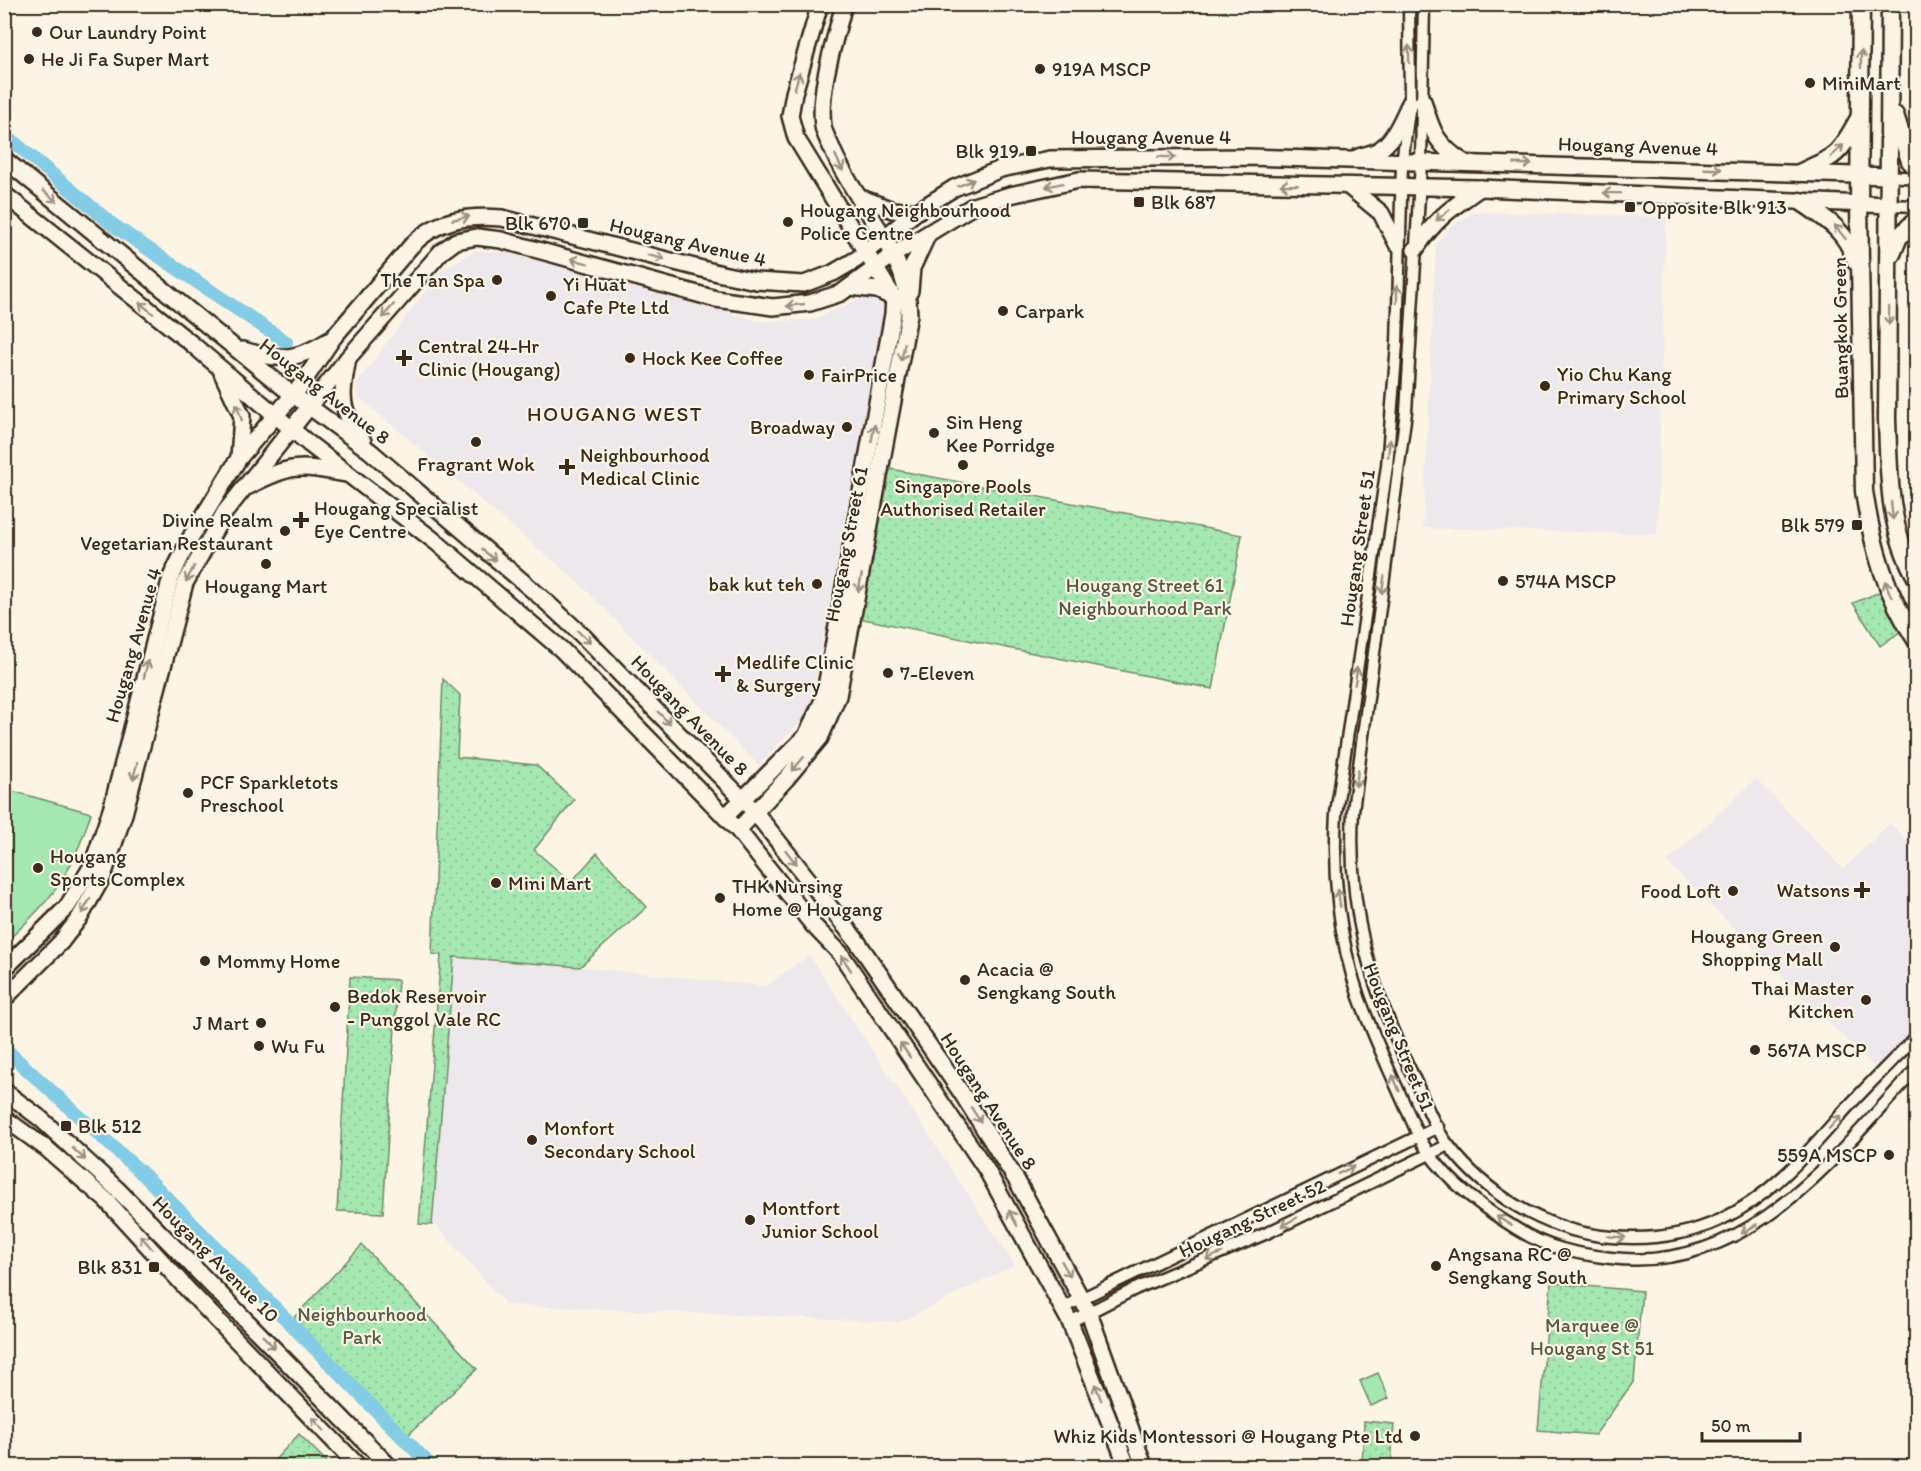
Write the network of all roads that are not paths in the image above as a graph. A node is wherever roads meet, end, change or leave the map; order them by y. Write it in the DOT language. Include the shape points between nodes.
graph roads {
  1 [pos="820,4"];
  2 [pos="844,4"];
  3 [pos="1408,4"];
  4 [pos="1424,4"];
  5 [pos="1861,4"];
  6 [pos="1890,4"];
  7 [pos="1889,91"];
  8 [pos="1417,102"];
  9 [pos="1861,114"];
  10 [pos="4,159"];
  11 [pos="1350,161"];
  12 [pos="1402,163"];
  13 [pos="1421,163"];
  14 [pos="1465,163"];
  15 [pos="1917,167"];
  16 [pos="1799,173"];
  17 [pos="1860,176"];
  18 [pos="1889,176"];
  19 [pos="1917,178"];
  20 [pos="1348,186"];
  21 [pos="1401,188"];
  22 [pos="1420,188"];
  23 [pos="1480,188"];
  24 [pos="4,194"];
  25 [pos="859,196"];
  26 [pos="1800,201"];
  27 [pos="1859,204"];
  28 [pos="1889,205"];
  29 [pos="1917,206"];
  30 [pos="916,212"];
  31 [pos="1917,220"];
  32 [pos="848,222"];
  33 [pos="929,232"];
  34 [pos="884,237"];
  35 [pos="1397,244"];
  36 [pos="1415,250"];
  37 [pos="867,251"];
  38 [pos="893,255"];
  39 [pos="1890,258"];
  40 [pos="840,268"];
  41 [pos="876,268"];
  42 [pos="1860,277"];
  43 [pos="850,287"];
  44 [pos="909,294"];
  45 [pos="894,298"];
  46 [pos="333,338"];
  47 [pos="236,348"];
  48 [pos="348,358"];
  49 [pos="220,369"];
  50 [pos="293,395"];
  51 [pos="308,407"];
  52 [pos="276,415"];
  53 [pos="291,429"];
  54 [pos="370,451"];
  55 [pos="239,458"];
  56 [pos="352,476"];
  57 [pos="243,489"];
  58 [pos="1917,577"];
  59 [pos="1917,640"];
  60 [pos="139,727"];
  61 [pos="743,799"];
  62 [pos="754,811"];
  63 [pos="725,817"];
  64 [pos="738,830"];
  65 [pos="4,969"];
  66 [pos="4,999"];
  67 [pos="1917,1037"];
  68 [pos="1917,1070"];
  69 [pos="4,1091"];
  70 [pos="4,1118"];
  71 [pos="1438,1127"];
  72 [pos="1419,1137"];
  73 [pos="1448,1145"];
  74 [pos="1429,1155"];
  75 [pos="1085,1306"];
  76 [pos="1066,1315"];
  77 [pos="358,1467"];
  78 [pos="389,1467"];
  79 [pos="1127,1467"];
  80 [pos="1144,1467"];
  32 -- 1 [label="street, one-way" via="796,138 790,116"];
  2 -- 25 [label="street, Hougang Street 61, one-way" via="825,78 823,126 840,168"];
  8 -- 3 [label="street, one-way"];
  4 -- 8 [label="street"];
  9 -- 5 [label="main road, Buangkok Green, one-way"];
  6 -- 7 [label="main road"];
  7 -- 15 [label="main road" via="1900,135 1910,161"];
  7 -- 18 [label="main road"];
  8 -- 11 [label="street" via="1377,151"];
  8 -- 12 [label="street, Hougang Street 51"];
  8 -- 13 [label="street, Hougang Street 51"];
  8 -- 14 [label="street" via="1440,145"];
  16 -- 9 [label="main road, one-way" via="1842,149"];
  9 -- 17 [label="main road, Buangkok Green"];
  10 -- 47 [label="street, Hougang Avenue 8, one-way"];
  11 -- 12 [label="street, Hougang Avenue 4"];
  30 -- 11 [label="street, Hougang Avenue 4, one-way" via="954,188 1001,169 1050,159 1248,157"];
  12 -- 13 [label="street, Hougang Avenue 4"];
  12 -- 21 [label="street, Hougang Street 51"];
  13 -- 14 [label="street, Hougang Avenue 4"];
  13 -- 22 [label="street, Hougang Street 51"];
  14 -- 16 [label="street, Hougang Avenue 4, one-way"];
  16 -- 17 [label="street, Hougang Avenue 4"];
  17 -- 18 [label="street, Hougang Avenue 4"];
  17 -- 27 [label="main road, Buangkok Green"];
  18 -- 19 [label="street"];
  18 -- 28 [label="main road"];
  20 -- 21 [label="street, Hougang Avenue 4"];
  20 -- 33 [label="street, Hougang Avenue 4, one-way" via="1079,180 973,206"];
  20 -- 35 [label="street" via="1381,213"];
  21 -- 22 [label="street, Hougang Avenue 4"];
  21 -- 35 [label="street, Hougang Street 51"];
  22 -- 23 [label="street, Hougang Avenue 4"];
  22 -- 36 [label="street, Hougang Street 51"];
  26 -- 23 [label="street, Hougang Avenue 4, one-way"];
  23 -- 36 [label="street, one-way" via="1430,226"];
  49 -- 24 [label="street, Hougang Avenue 8, one-way"];
  25 -- 30 [label="street" via="893,210"];
  25 -- 34 [label="street, Hougang Street 61"];
  26 -- 27 [label="street, Hougang Avenue 4"];
  42 -- 26 [label="main road, one-way" via="1852,247 1837,226"];
  27 -- 28 [label="street, Hougang Avenue 4"];
  27 -- 42 [label="main road, Buangkok Green"];
  28 -- 29 [label="street"];
  28 -- 39 [label="main road"];
  30 -- 34 [label="street, Hougang Avenue 4"];
  31 -- 39 [label="main road" via="1899,237"];
  32 -- 37 [label="street"];
  32 -- 40 [label="street" via="848,255"];
  33 -- 38 [label="street, Hougang Avenue 4"];
  33 -- 44 [label="street" via="912,268"];
  34 -- 37 [label="street, Hougang Avenue 4"];
  34 -- 38 [label="street, Hougang Street 61"];
  72 -- 35 [label="street, Hougang Street 51, one-way" via="1359,997 1344,931 1335,851 1336,814 1387,466 1396,344"];
  36 -- 71 [label="street, Hougang Street 51, one-way" via="1406,412 1350,852 1360,939 1380,1000"];
  37 -- 40 [label="street, Hougang Avenue 4"];
  37 -- 41 [label="street"];
  38 -- 41 [label="street, Hougang Avenue 4"];
  38 -- 44 [label="street, Hougang Street 61"];
  39 -- 58 [label="main road, one-way" via="1887,419 1891,496 1904,555"];
  46 -- 40 [label="street, Hougang Avenue 4, one-way" via="423,233 448,220 472,215 502,218 756,281 804,284"];
  41 -- 43 [label="street, Hougang Avenue 4"];
  41 -- 45 [label="street"];
  59 -- 42 [label="main road, Buangkok Green, one-way" via="1887,588 1870,531 1864,491"];
  43 -- 45 [label="street" via="877,290"];
  43 -- 48 [label="street, Hougang Avenue 4, one-way" via="810,303 773,307 737,303 477,237 456,241 441,252"];
  44 -- 62 [label="street, Hougang Street 61, one-way" via="909,315 838,696 820,738"];
  61 -- 45 [label="street, Hougang Street 61, one-way" via="806,736 824,698"];
  46 -- 47 [label="street" via="291,358 268,357"];
  46 -- 50 [label="street, Hougang Avenue 4"];
  47 -- 50 [label="street, Hougang Avenue 8"];
  48 -- 51 [label="street, Hougang Avenue 4"];
  48 -- 54 [label="street" via="341,399 349,422"];
  49 -- 52 [label="street, Hougang Avenue 8"];
  55 -- 49 [label="street, one-way" via="242,416"];
  50 -- 51 [label="street, Hougang Avenue 8"];
  50 -- 52 [label="street, Hougang Avenue 4"];
  51 -- 53 [label="street, Hougang Avenue 4"];
  51 -- 54 [label="street, Hougang Avenue 8"];
  52 -- 53 [label="street, Hougang Avenue 8"];
  52 -- 55 [label="street, Hougang Avenue 4"];
  53 -- 56 [label="street, Hougang Avenue 8"];
  53 -- 57 [label="street, Hougang Avenue 4"];
  54 -- 61 [label="street, Hougang Avenue 8, one-way" via="583,636"];
  60 -- 55 [label="street, Hougang Avenue 4, one-way" via="171,577"];
  56 -- 57 [label="street" via="309,467 281,469"];
  56 -- 63 [label="street, Hougang Avenue 8" via="562,650"];
  57 -- 60 [label="street, Hougang Avenue 4, one-way" via="220,520 185,583"];
  60 -- 65 [label="street, Hougang Avenue 4" via="101,843 80,889 68,908"];
  60 -- 66 [label="street, Hougang Avenue 4, one-way" via="114,851 103,876 61,942"];
  61 -- 62 [label="street, Hougang Avenue 8"];
  61 -- 63 [label="street, Hougang Street 61"];
  62 -- 64 [label="street, Hougang Street 61"];
  62 -- 75 [label="street, Hougang Avenue 8, one-way" via="856,940 961,1092 1017,1181"];
  63 -- 64 [label="street, Hougang Avenue 8"];
  76 -- 64 [label="street, Hougang Avenue 8, one-way" via="987,1168 840,953"];
  73 -- 67 [label="street, Hougang Street 51, one-way" via="1505,1198 1539,1219 1574,1233 1640,1239 1689,1231 1737,1210 1780,1180"];
  68 -- 74 [label="street, Hougang Street 51, one-way" via="1796,1195 1749,1230 1670,1258 1596,1257 1538,1243 1488,1212"];
  69 -- 78 [label="street, Hougang Avenue 10, one-way" via="41,1119 117,1189"];
  77 -- 70 [label="street, Hougang Avenue 10, one-way" via="106,1200"];
  71 -- 72 [label="street, Hougang Street 52"];
  71 -- 73 [label="street, Hougang Street 51"];
  72 -- 74 [label="street, Hougang Street 51"];
  75 -- 72 [label="street, Hougang Street 52, one-way"];
  73 -- 74 [label="street, Hougang Street 52"];
  74 -- 75 [label="street, Hougang Street 52, one-way" via="1267,1233"];
  75 -- 76 [label="street, Hougang Street 52"];
  75 -- 80 [label="street, Hougang Avenue 8"];
  79 -- 76 [label="street, Hougang Avenue 8, one-way"];
}
